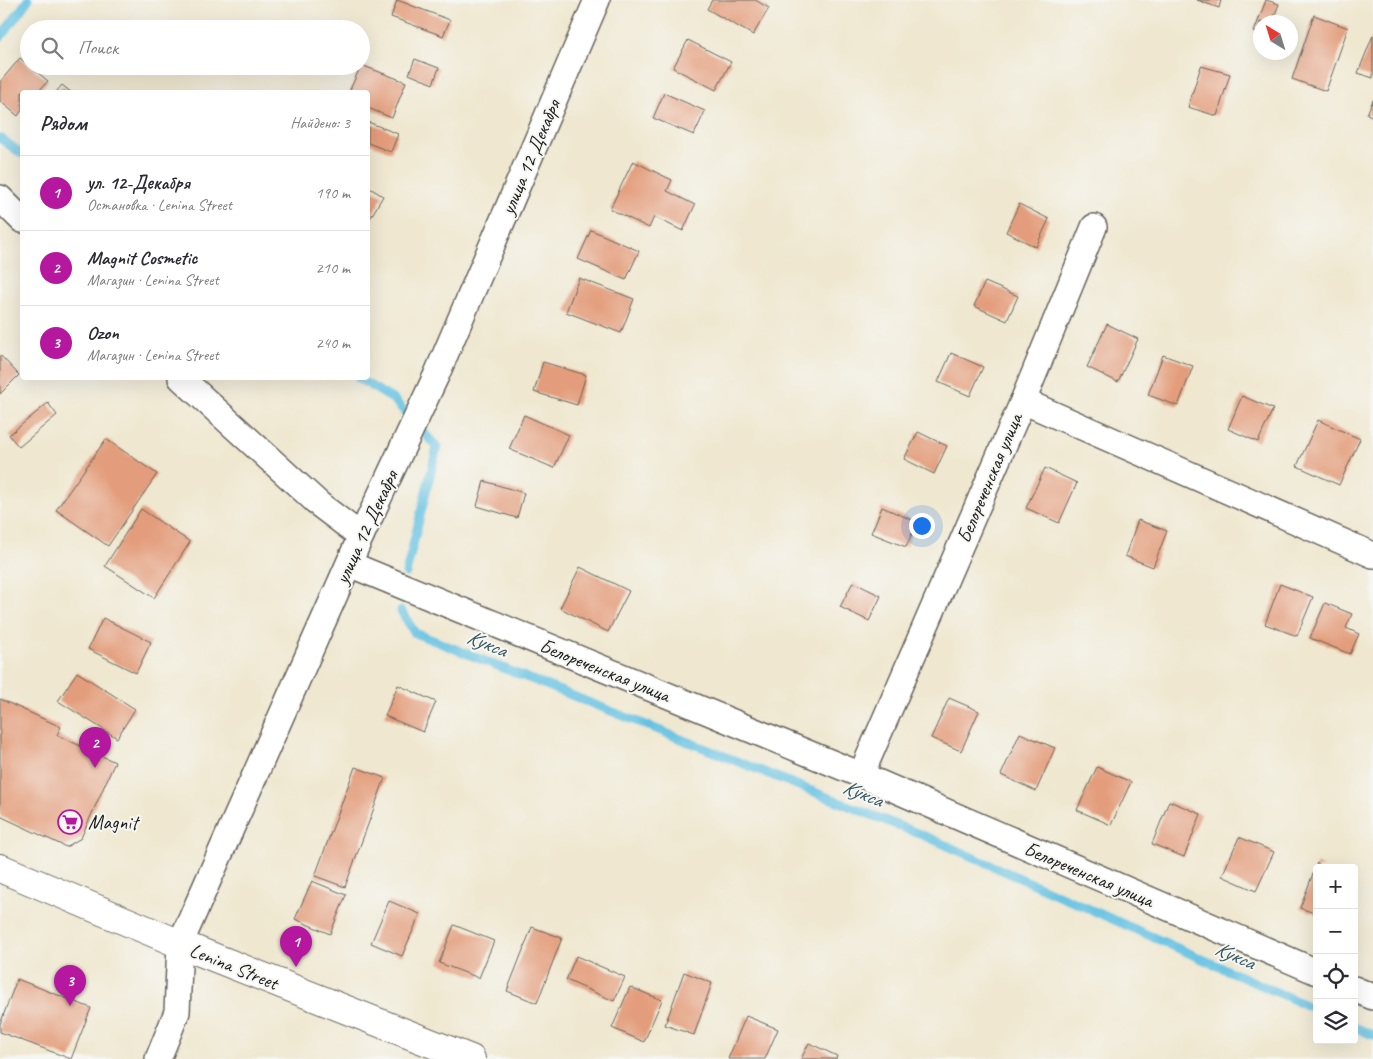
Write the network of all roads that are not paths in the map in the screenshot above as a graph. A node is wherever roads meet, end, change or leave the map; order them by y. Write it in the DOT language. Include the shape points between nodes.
graph roads {
  1 [pos="597,0"];
  2 [pos="0,198"];
  3 [pos="20,218"];
  4 [pos="1094,227"];
  5 [pos="183,380"];
  6 [pos="1023,401"];
  7 [pos="361,536"];
  8 [pos="1373,555"];
  9 [pos="349,564"];
  10 [pos="861,775"];
  11 [pos="0,868"];
  12 [pos="180,944"];
  13 [pos="1313,970"];
  14 [pos="1358,990"];
  15 [pos="1373,997"];
  16 [pos="158,1059"];
  17 [pos="470,1059"];
  1 -- 7 [label="street, улица 12 Декабря" via="436,376"];
  2 -- 3 [label="street"];
  4 -- 6 [label="street, Белореченская улица"];
  5 -- 7 [label="street" via="320,505"];
  6 -- 8 [label="street, Белореченская улица"];
  6 -- 10 [label="street, Белореченская улица"];
  7 -- 9 [label="street, улица 12 Декабря"];
  9 -- 10 [label="street, Белореченская улица"];
  9 -- 12 [label="street, улица 12 Декабря"];
  10 -- 13 [label="street, Белореченская улица"];
  11 -- 12 [label="street, Lenina Street"];
  12 -- 16 [label="street, улица 12 Декабря" via="177,1012"];
  12 -- 17 [label="street, Lenina Street"];
  14 -- 15 [label="street"];
}
